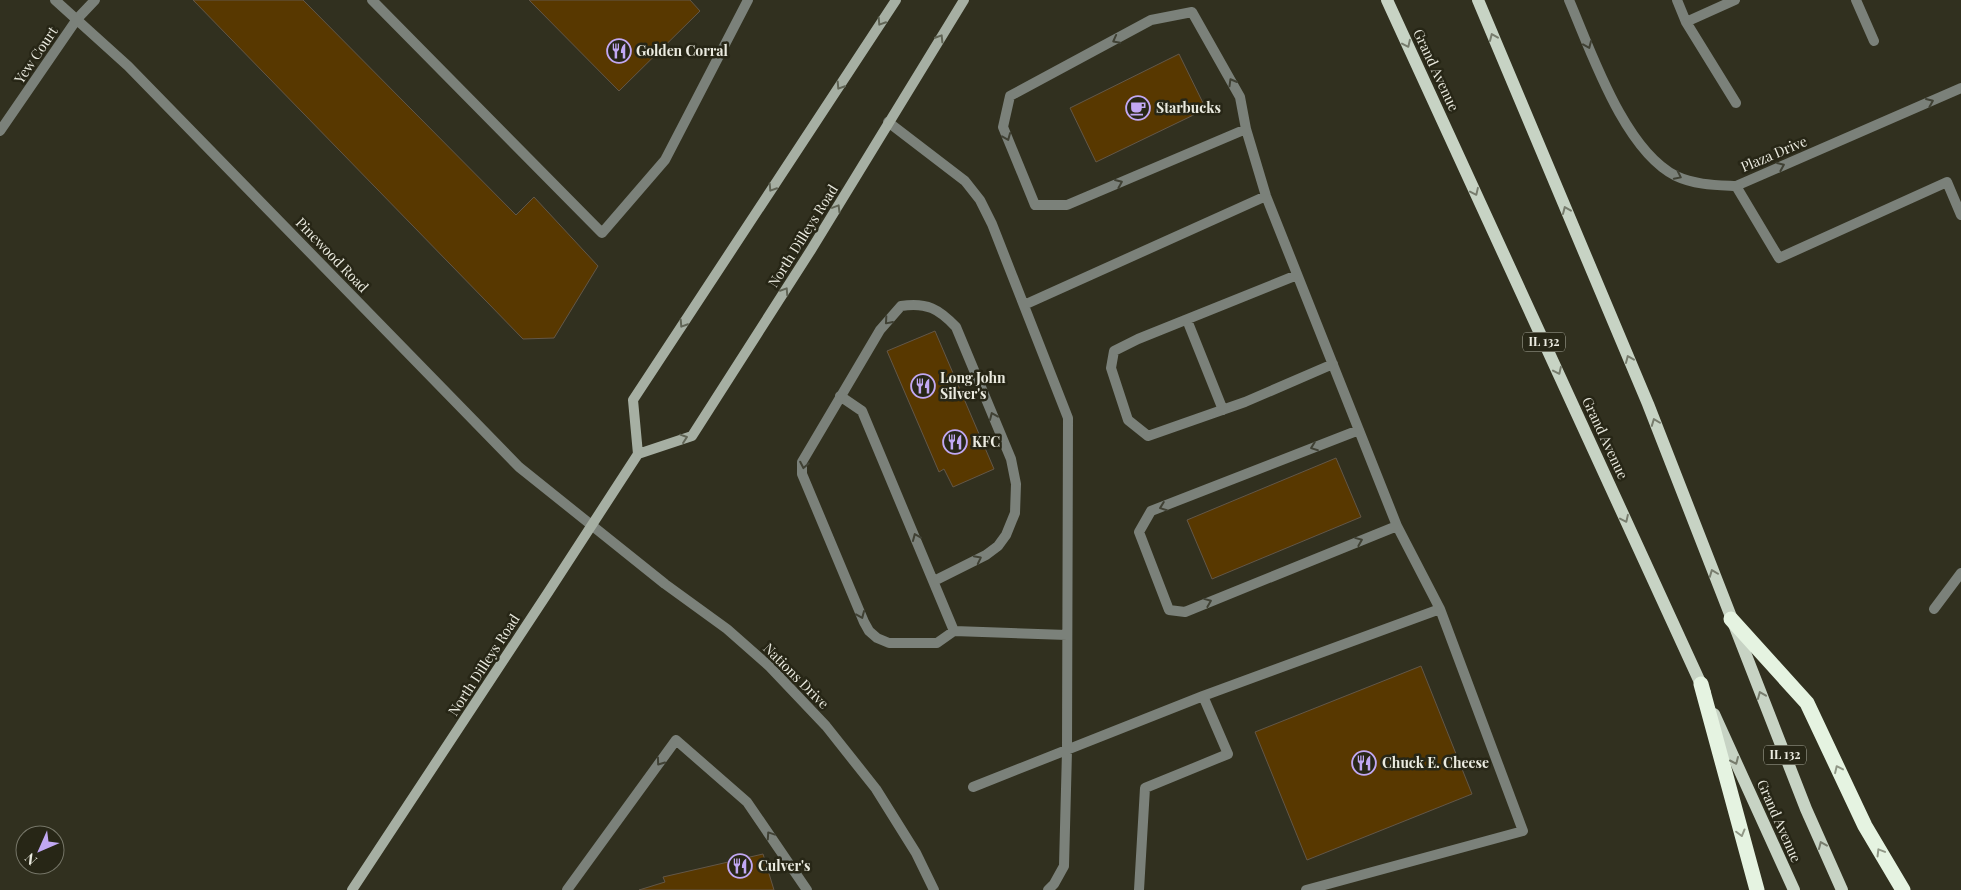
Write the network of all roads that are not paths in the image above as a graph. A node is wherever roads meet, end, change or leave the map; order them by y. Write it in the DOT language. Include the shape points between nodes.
graph roads {
  1 [pos="55,0"];
  2 [pos="95,0"];
  3 [pos="372,0"];
  4 [pos="748,0"];
  5 [pos="896,0"];
  6 [pos="964,0"];
  7 [pos="1387,0"];
  8 [pos="1478,0"];
  9 [pos="1569,0"];
  10 [pos="1677,0"];
  11 [pos="1735,0"];
  12 [pos="1856,0"];
  13 [pos="77,19"];
  14 [pos="1686,22"];
  15 [pos="1874,42"];
  16 [pos="1961,88"];
  17 [pos="1736,104"];
  18 [pos="888,122"];
  19 [pos="1246,129"];
  20 [pos="0,131"];
  21 [pos="1736,186"];
  22 [pos="1266,196"];
  23 [pos="1961,215"];
  24 [pos="1297,275"];
  25 [pos="1024,304"];
  26 [pos="1187,320"];
  27 [pos="1333,364"];
  28 [pos="840,396"];
  29 [pos="1223,410"];
  30 [pos="1359,430"];
  31 [pos="638,454"];
  32 [pos="592,526"];
  33 [pos="1397,526"];
  34 [pos="1961,573"];
  35 [pos="934,581"];
  36 [pos="1440,608"];
  37 [pos="1934,609"];
  38 [pos="1731,619"];
  39 [pos="954,631"];
  40 [pos="1067,635"];
  41 [pos="1701,684"];
  42 [pos="1203,696"];
  43 [pos="1067,751"];
  44 [pos="973,787"];
  45 [pos="352,890"];
  46 [pos="567,890"];
  47 [pos="807,890"];
  48 [pos="934,890"];
  49 [pos="1048,890"];
  50 [pos="1139,890"];
  51 [pos="1306,890"];
  52 [pos="1757,890"];
  53 [pos="1794,890"];
  54 [pos="1842,890"];
  55 [pos="1903,890"];
  1 -- 13 [label="street, Pinewood Road"];
  2 -- 13 [label="street, Yew Court"];
  3 -- 4 [label="street" via="602,233 665,160"];
  5 -- 31 [label="street, one-way" via="633,400"];
  18 -- 6 [label="street, North Dilleys Road, one-way"];
  7 -- 41 [label="main road, Grand Avenue / IL 132, one-way"];
  38 -- 8 [label="main road, IL 132, one-way" via="1648,404"];
  9 -- 21 [label="street, Plaza Drive, one-way" via="1613,102 1642,146 1661,166 1690,182"];
  10 -- 14 [label="street"];
  11 -- 14 [label="street"];
  12 -- 15 [label="street"];
  13 -- 20 [label="street, Yew Court"];
  13 -- 32 [label="street, Pinewood Road" via="128,66 519,466"];
  14 -- 17 [label="street"];
  21 -- 16 [label="street, Plaza Drive, one-way"];
  18 -- 25 [label="street" via="965,181 980,200"];
  31 -- 18 [label="street, North Dilleys Road, one-way" via="692,436"];
  19 -- 19 [label="street, one-way" via="1240,97 1192,12 1152,20 1010,96 1003,127 1035,205 1067,205"];
  19 -- 22 [label="street"];
  21 -- 23 [label="street" via="1779,258 1947,182"];
  22 -- 24 [label="street"];
  22 -- 25 [label="street"];
  24 -- 26 [label="street"];
  24 -- 27 [label="street"];
  25 -- 40 [label="street" via="1068,418"];
  26 -- 29 [label="street"];
  26 -- 29 [label="street" via="1114,351 1111,368 1128,420 1148,436"];
  27 -- 29 [label="street"];
  27 -- 30 [label="street"];
  35 -- 28 [label="street, one-way" via="862,411"];
  35 -- 28 [label="street, one-way" via="998,546 1015,513 1016,484 1011,459 956,328 943,313 929,306 916,303 901,306 880,330"];
  28 -- 39 [label="street, one-way" via="802,462 802,474 864,622 877,638 889,643 937,643"];
  30 -- 33 [label="street"];
  30 -- 33 [label="street, one-way" via="1151,511 1138,532 1169,610 1185,612"];
  31 -- 32 [label="street, North Dilleys Road"];
  32 -- 45 [label="street, North Dilleys Road"];
  32 -- 48 [label="street, Nations Drive" via="726,629 808,706 876,789 916,853"];
  33 -- 36 [label="street"];
  34 -- 37 [label="street"];
  35 -- 39 [label="street"];
  36 -- 42 [label="street"];
  36 -- 51 [label="street" via="1523,831"];
  54 -- 38 [label="main road, IL 132, one-way" via="1806,809"];
  55 -- 38 [label="highway, one-way" via="1865,826 1806,703"];
  39 -- 40 [label="street"];
  40 -- 43 [label="street"];
  41 -- 52 [label="highway, one-way"];
  41 -- 53 [label="main road, Grand Avenue / IL 132, one-way"];
  42 -- 43 [label="street"];
  42 -- 50 [label="street" via="1228,754 1146,788"];
  43 -- 44 [label="street"];
  43 -- 49 [label="street" via="1064,866"];
  47 -- 46 [label="street, one-way" via="747,802 676,740"];
}
